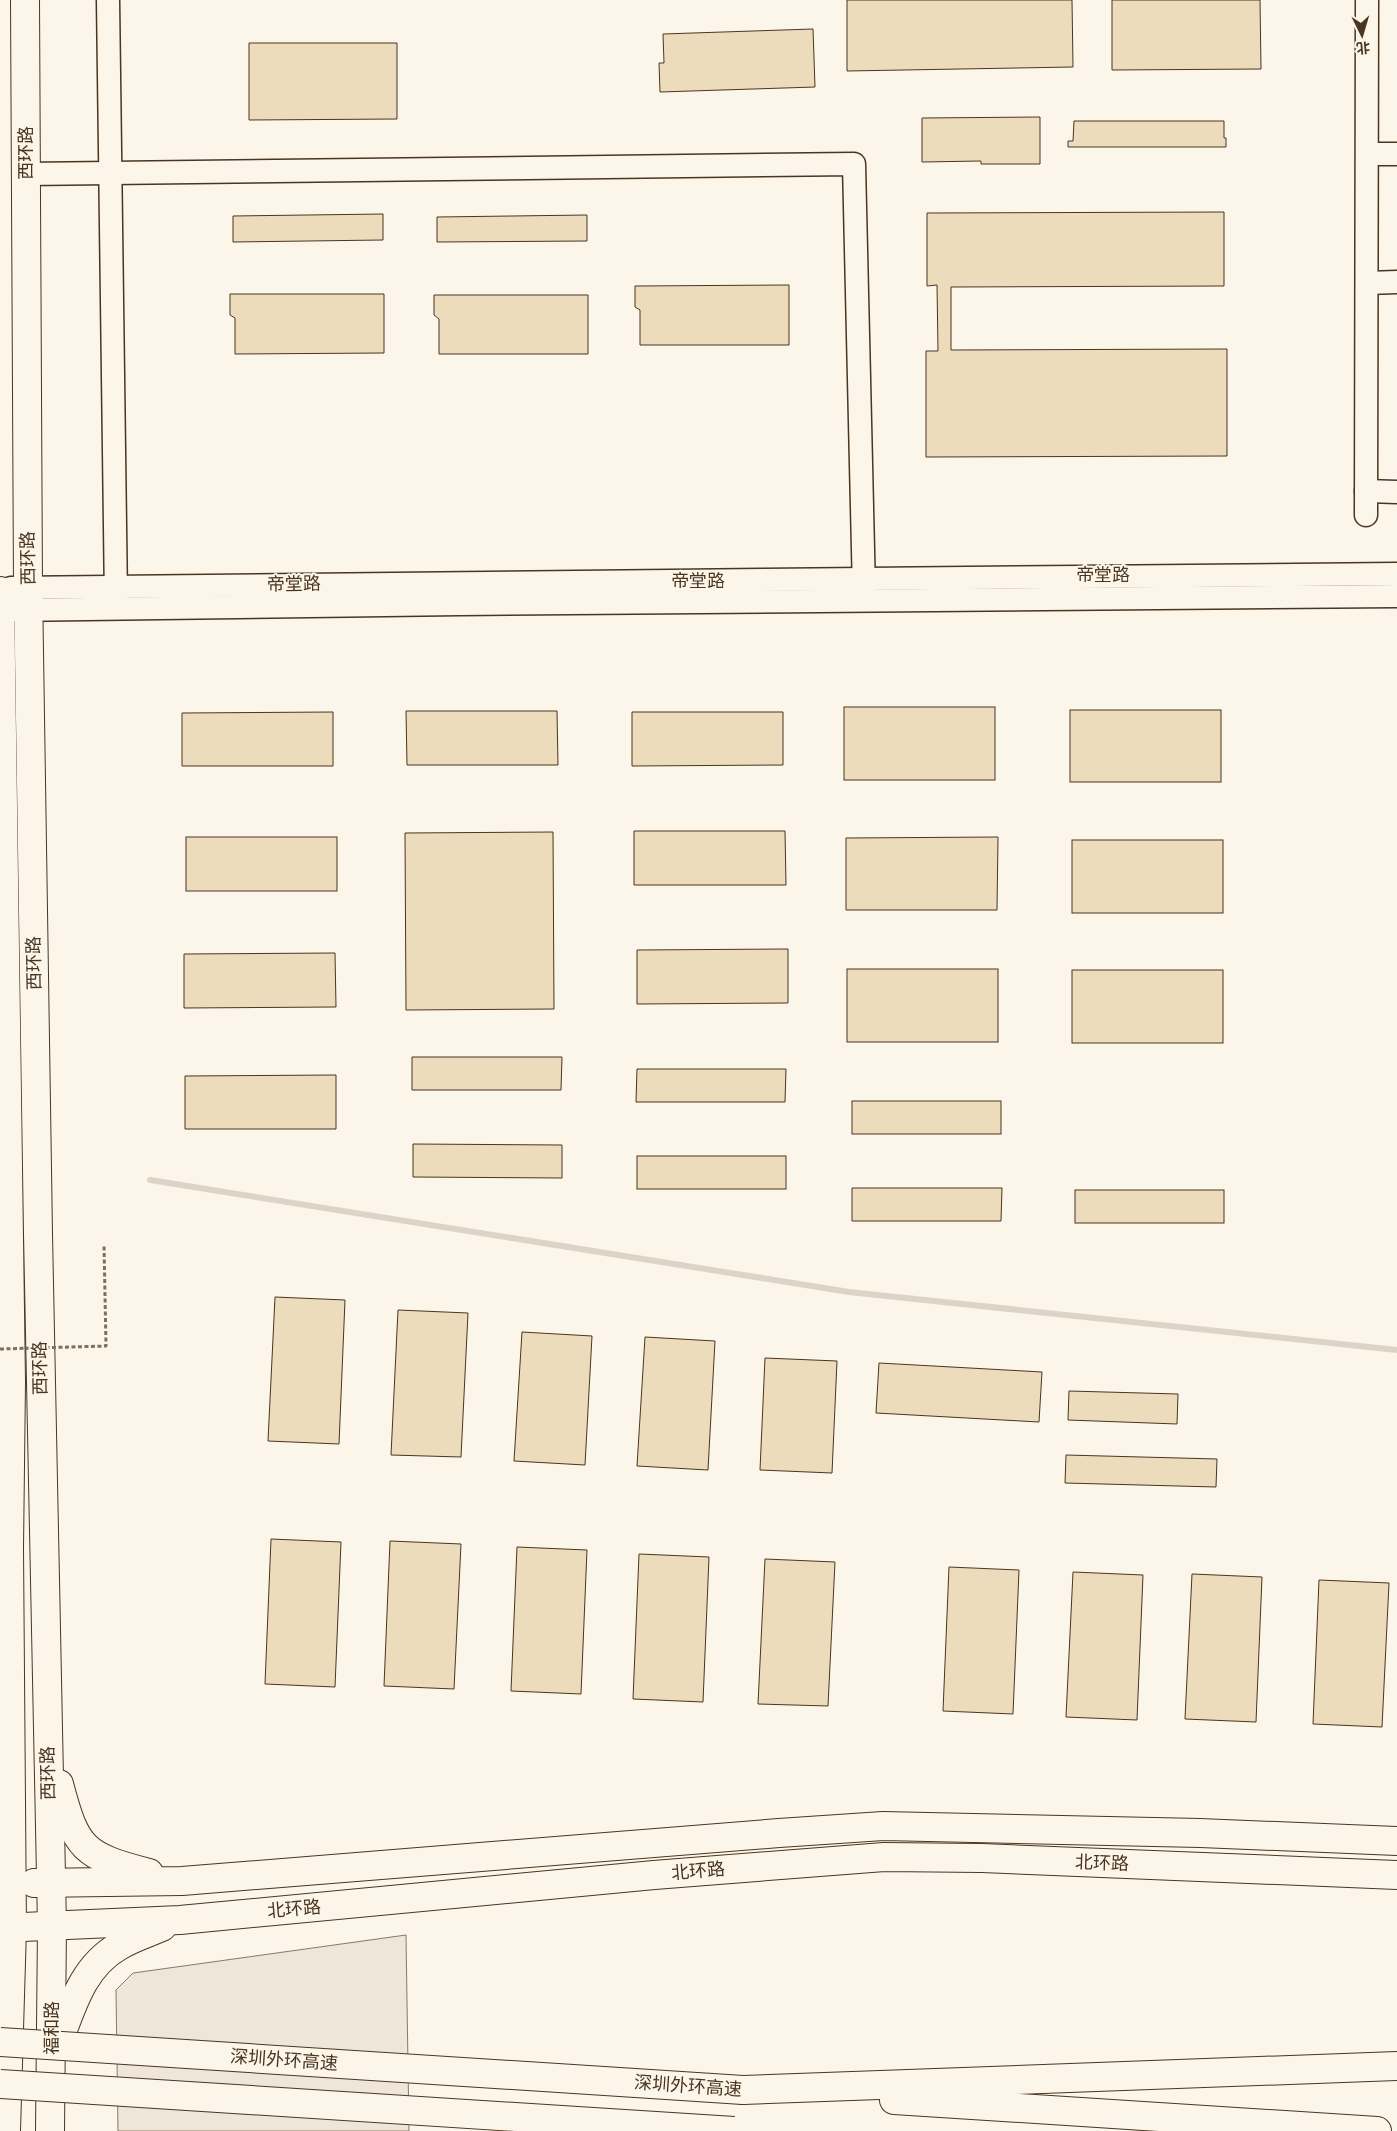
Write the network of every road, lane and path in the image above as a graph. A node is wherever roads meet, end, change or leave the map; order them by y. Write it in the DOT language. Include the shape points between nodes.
graph roads {
  1 [pos="25,0"];
  2 [pos="108,0"];
  3 [pos="1367,0"];
  4 [pos="1368,154"];
  5 [pos="1397,154"];
  6 [pos="111,173"];
  7 [pos="26,174"];
  8 [pos="1397,282"];
  9 [pos="1367,283"];
  10 [pos="1366,491"];
  11 [pos="1397,492"];
  12 [pos="1366,515"];
  13 [pos="1397,574"];
  14 [pos="864,579"];
  15 [pos="115,586"];
  16 [pos="1397,596"];
  17 [pos="29,598"];
  18 [pos="0,600"];
  19 [pos="863,601"];
  20 [pos="116,608"];
  21 [pos="4,1202"];
  22 [pos="104,1244"];
  23 [pos="0,1349"];
  24 [pos="5,1547"];
  25 [pos="10,1708"];
  26 [pos="48,1743"];
  27 [pos="0,1751"];
  28 [pos="1397,1841"];
  29 [pos="1397,1875"];
  30 [pos="6,1882"];
  31 [pos="182,1882"];
  32 [pos="51,1883"];
  33 [pos="180,1920"];
  34 [pos="52,1926"];
  35 [pos="6,1928"];
  36 [pos="0,2016"];
  37 [pos="4,2050"];
  38 [pos="52,2061"];
  39 [pos="1397,2066"];
  40 [pos="0,2084"];
  41 [pos="743,2090"];
  42 [pos="6,2131"];
  43 [pos="50,2131"];
  44 [pos="734,2131"];
  45 [pos="1377,2131"];
  1 -- 7 [label="main road, 西环路"];
  2 -- 6 [label="street"];
  3 -- 4 [label="street"];
  4 -- 5 [label="street"];
  4 -- 9 [label="street"];
  6 -- 7 [label="street"];
  6 -- 14 [label="street" via="854,164"];
  6 -- 15 [label="street"];
  7 -- 17 [label="main road, 西环路"];
  8 -- 9 [label="street"];
  9 -- 10 [label="street"];
  10 -- 11 [label="street"];
  10 -- 12 [label="street"];
  13 -- 14 [label="street, 帝堂路"];
  14 -- 15 [label="street, 帝堂路"];
  14 -- 19 [label="street"];
  15 -- 17 [label="street, 帝堂路"];
  15 -- 20 [label="street"];
  16 -- 19 [label="street, 帝堂路"];
  17 -- 18 [label="street, 帝堂路"];
  17 -- 20 [label="street, 帝堂路"];
  17 -- 26 [label="main road, 西环路"];
  18 -- 21 [label="main road, 西环路"];
  19 -- 20 [label="street, 帝堂路"];
  21 -- 24 [label="main road, 西环路" via="11,1382"];
  22 -- 23 [label="path, bridge" via="106,1346"];
  24 -- 25 [label="main road, 西环路"];
  25 -- 27 [label="main road"];
  25 -- 30 [label="main road, 西环路"];
  26 -- 31 [label="main road" via="69,1823 87,1849 115,1864"];
  26 -- 32 [label="main road, 西环路"];
  28 -- 31 [label="main road, 北环路" via="883,1826"];
  29 -- 33 [label="main road, 北环路" via="884,1857 654,1875"];
  30 -- 32 [label="main road, 北环路"];
  30 -- 35 [label="main road, 西环路"];
  31 -- 32 [label="main road, 北环路"];
  32 -- 34 [label="main road, 西环路"];
  33 -- 34 [label="main road, 北环路"];
  33 -- 38 [label="main road" via="118,1946 96,1964 79,1988"];
  34 -- 35 [label="main road, 北环路"];
  34 -- 38 [label="main road, 福和路"];
  35 -- 37 [label="main road"];
  36 -- 37 [label="main road"];
  37 -- 41 [label="main road, 深圳外环高速, bridge"];
  37 -- 42 [label="main road"];
  38 -- 43 [label="main road, 福和路"];
  39 -- 41 [label="main road"];
  40 -- 44 [label="main road, bridge"];
  41 -- 45 [label="main road, 深圳外环高速"];
}
